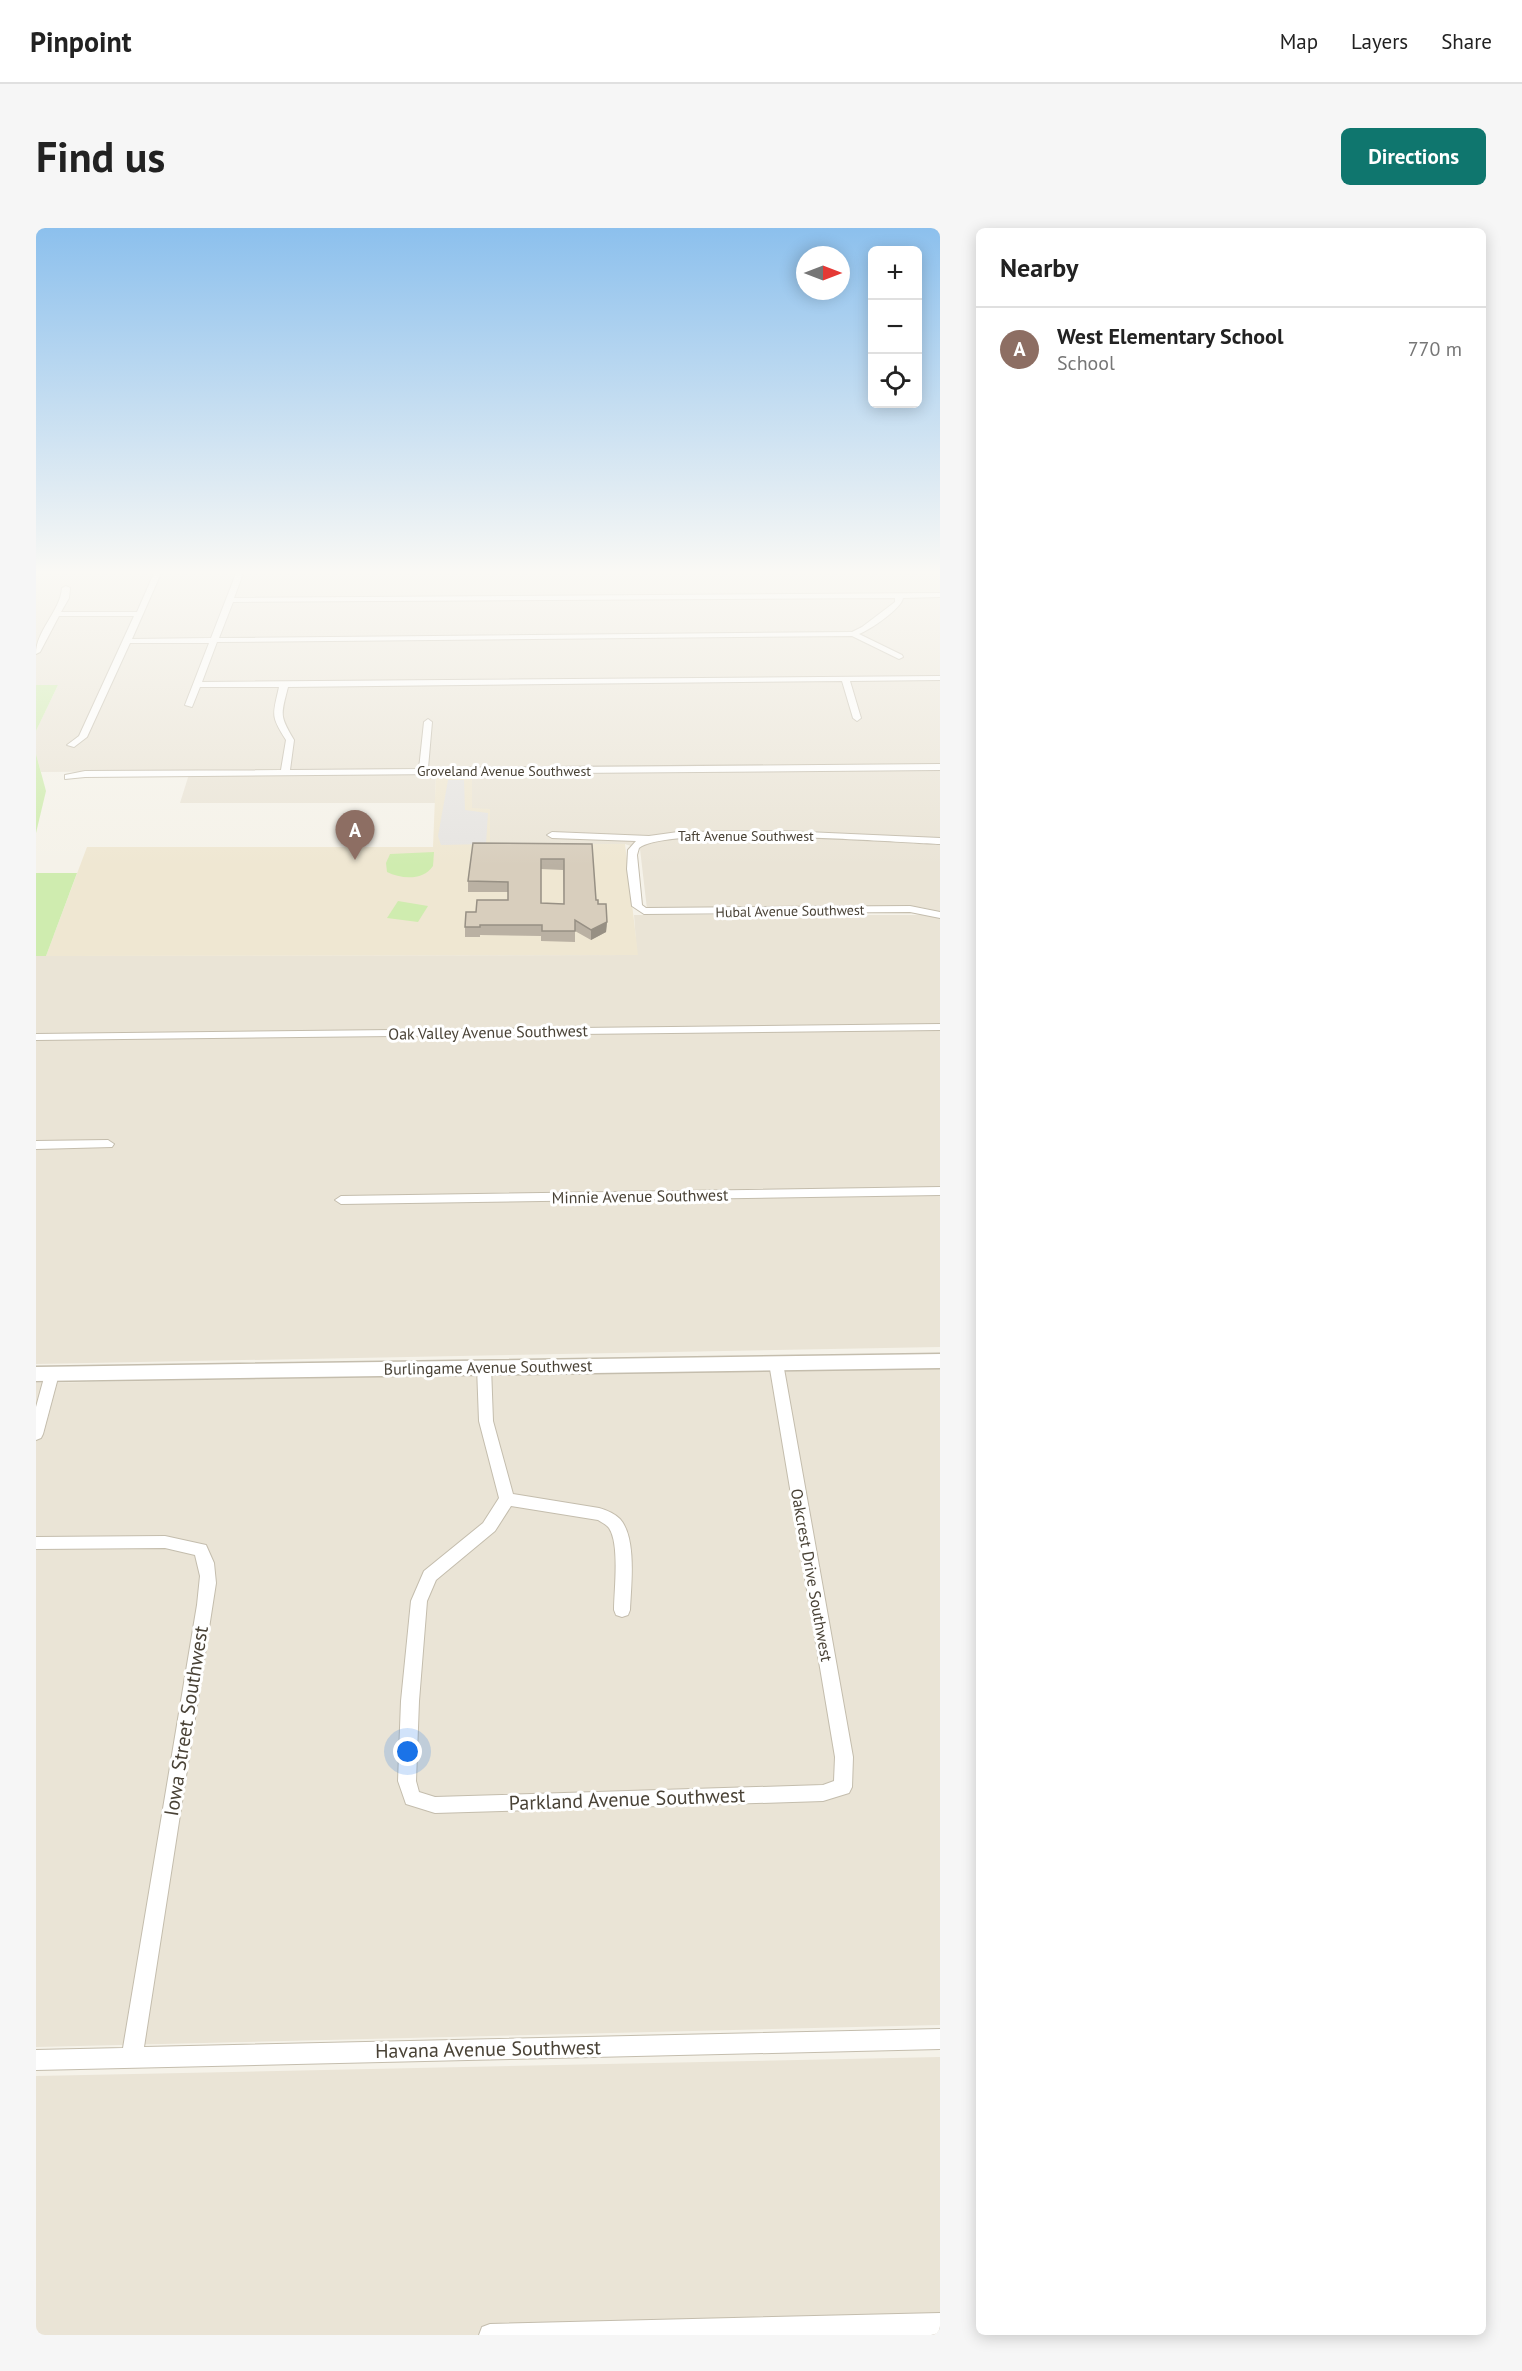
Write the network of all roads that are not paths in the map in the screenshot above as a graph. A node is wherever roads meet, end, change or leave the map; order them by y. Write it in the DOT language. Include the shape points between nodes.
graph roads {
  1 [pos="114,669"];
  2 [pos="203,669"];
  3 [pos="940,678"];
  4 [pos="845,679"];
  5 [pos="284,684"];
  6 [pos="198,685"];
  7 [pos="189,705"];
  8 [pos="857,718"];
  9 [pos="428,722"];
  10 [pos="72,745"];
  11 [pos="940,767"];
  12 [pos="423,771"];
  13 [pos="285,773"];
  14 [pos="68,777"];
  15 [pos="552,835"];
  16 [pos="649,839"];
  17 [pos="940,841"];
  18 [pos="940,915"];
  19 [pos="940,1027"];
  20 [pos="36,1038"];
  21 [pos="108,1144"];
  22 [pos="36,1145"];
  23 [pos="940,1191"];
  24 [pos="341,1200"];
  25 [pos="940,1361"];
  26 [pos="776,1363"];
  27 [pos="484,1367"];
  28 [pos="44,1374"];
  29 [pos="36,1434"];
  30 [pos="507,1499"];
  31 [pos="36,1543"];
  32 [pos="622,1610"];
  33 [pos="843,1787"];
  34 [pos="940,2039"];
  35 [pos="132,2057"];
  36 [pos="36,2060"];
  37 [pos="940,2324"];
  38 [pos="490,2335"];
  1 -- 10 [label="street" via="83,737"];
  2 -- 6 [label="street"];
  3 -- 4 [label="street"];
  4 -- 5 [label="street"];
  4 -- 8 [label="street"];
  5 -- 6 [label="street"];
  5 -- 13 [label="street" via="277,714 290,740"];
  6 -- 7 [label="street"];
  9 -- 12 [label="street"];
  11 -- 12 [label="street, Groveland Avenue Southwest"];
  12 -- 13 [label="street, Groveland Avenue Southwest"];
  13 -- 14 [label="street, Groveland Avenue Southwest"];
  15 -- 16 [label="street, Taft Avenue Southwest"];
  16 -- 17 [label="street, Taft Avenue Southwest" via="733,834"];
  16 -- 18 [label="street, Hubal Avenue Southwest" via="633,850 640,909 909,909"];
  19 -- 20 [label="street, Oak Valley Avenue Southwest"];
  21 -- 22 [label="street"];
  23 -- 24 [label="street, Minnie Avenue Southwest"];
  25 -- 26 [label="street, Burlingame Avenue Southwest"];
  26 -- 27 [label="street, Burlingame Avenue Southwest"];
  26 -- 33 [label="street, Oakcrest Drive Southwest" via="844,1757"];
  27 -- 28 [label="street, Burlingame Avenue Southwest"];
  27 -- 30 [label="street" via="486,1421"];
  28 -- 29 [label="street"];
  30 -- 32 [label="street" via="608,1518 621,1539"];
  30 -- 33 [label="street, Parkland Avenue Southwest" via="489,1527 430,1576 419,1601 407,1781 412,1798 435,1805 823,1793"];
  31 -- 35 [label="street, Iowa Street Southwest" via="165,1542 200,1550 207,1561 205,1605"];
  34 -- 35 [label="street, Havana Avenue Southwest"];
  35 -- 36 [label="street, Havana Avenue Southwest"];
  37 -- 38 [label="street"];
}
